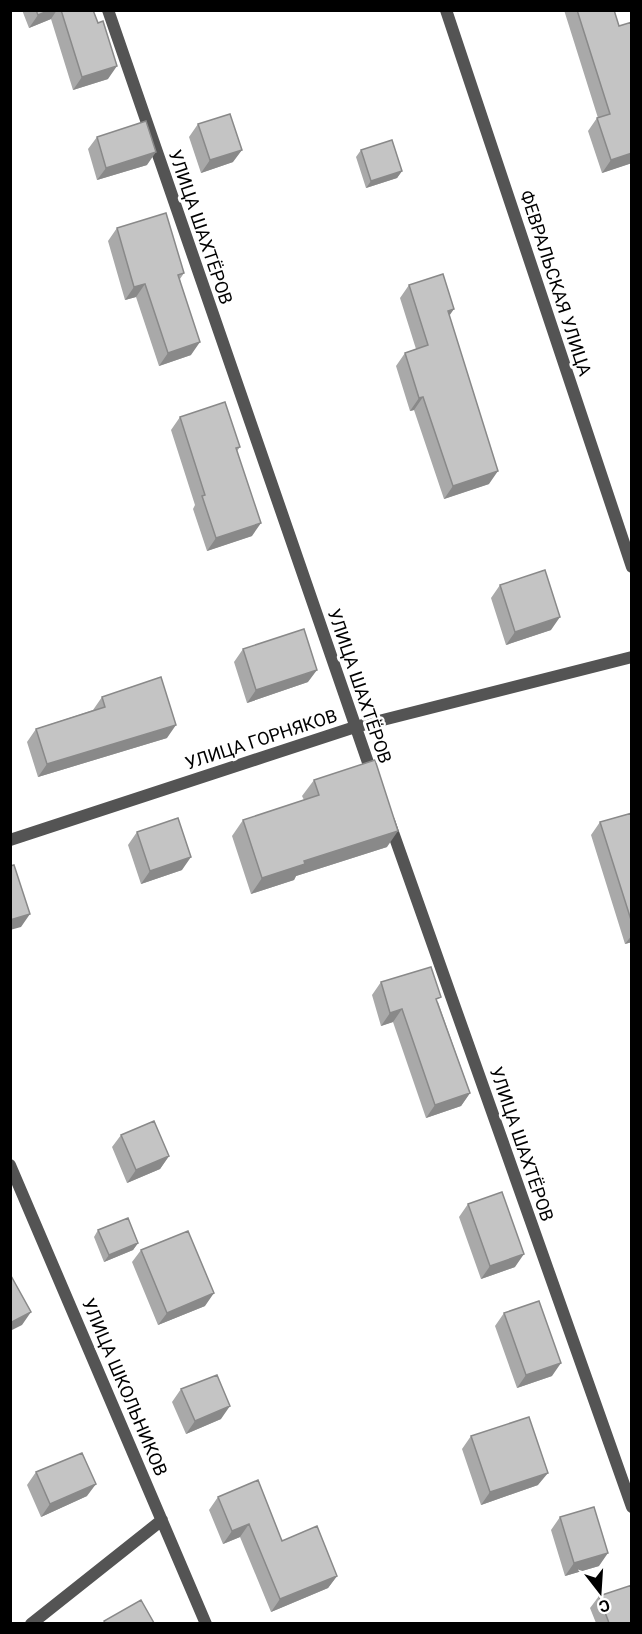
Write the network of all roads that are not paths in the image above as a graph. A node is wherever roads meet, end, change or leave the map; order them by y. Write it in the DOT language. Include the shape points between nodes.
graph roads {
  1 [pos="108,10"];
  2 [pos="446,10"];
  3 [pos="632,567"];
  4 [pos="632,657"];
  5 [pos="356,727"];
  6 [pos="375,784"];
  7 [pos="383,806"];
  8 [pos="10,840"];
  9 [pos="10,1165"];
  10 [pos="632,1507"];
  11 [pos="162,1520"];
  12 [pos="31,1623"];
  13 [pos="206,1623"];
  1 -- 5 [label="street, УЛИЦА ШАХТЁРОВ"];
  2 -- 3 [label="street, ФЕВРАЛЬСКАЯ УЛИЦА"];
  4 -- 5 [label="street, УЛИЦА ГОРНЯКОВ"];
  5 -- 6 [label="street, УЛИЦА ШАХТЁРОВ"];
  5 -- 8 [label="street, УЛИЦА ГОРНЯКОВ"];
  7 -- 10 [label="street, УЛИЦА ШАХТЁРОВ"];
  9 -- 11 [label="street, УЛИЦА ШКОЛЬНИКОВ"];
  11 -- 12 [label="street"];
  11 -- 13 [label="street, УЛИЦА ШКОЛЬНИКОВ"];
}
